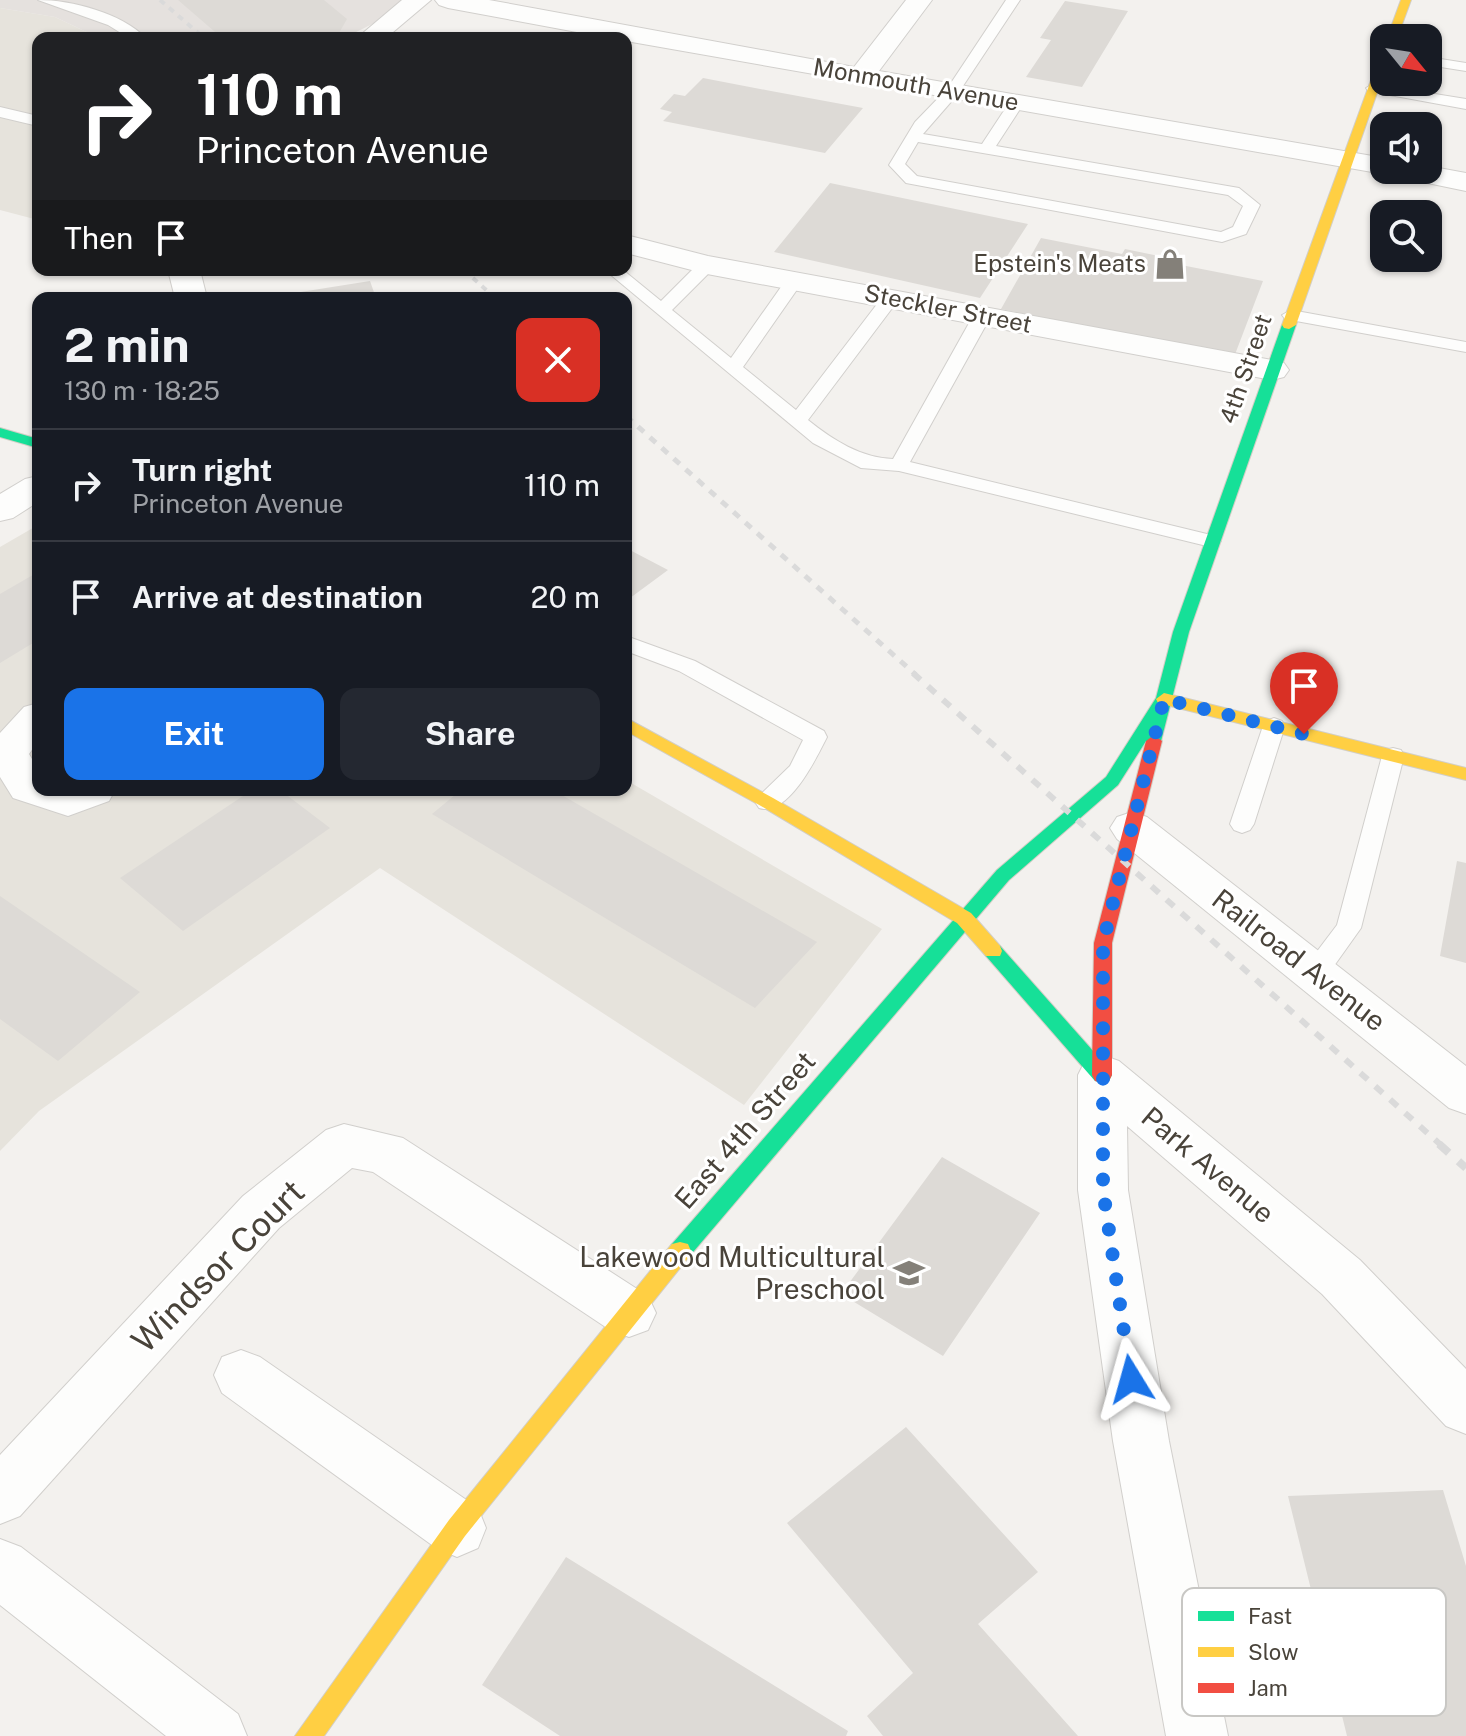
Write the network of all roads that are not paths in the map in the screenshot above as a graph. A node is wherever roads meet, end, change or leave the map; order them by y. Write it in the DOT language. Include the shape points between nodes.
graph roads {
  1 [pos="45,0"];
  2 [pos="418,0"];
  3 [pos="448,0"];
  4 [pos="919,0"];
  5 [pos="1013,0"];
  6 [pos="1406,0"];
  7 [pos="1397,24"];
  8 [pos="129,32"];
  9 [pos="378,32"];
  10 [pos="622,32"];
  11 [pos="632,34"];
  12 [pos="1442,63"];
  13 [pos="1466,67"];
  14 [pos="861,76"];
  15 [pos="952,92"];
  16 [pos="1370,96"];
  17 [pos="1420,96"];
  18 [pos="1016,103"];
  19 [pos="1466,104"];
  20 [pos="0,112"];
  21 [pos="32,120"];
  22 [pos="913,137"];
  23 [pos="986,149"];
  24 [pos="1346,160"];
  25 [pos="1370,164"];
  26 [pos="1442,178"];
  27 [pos="1466,182"];
  28 [pos="632,246"];
  29 [pos="707,265"];
  30 [pos="620,276"];
  31 [pos="794,281"];
  32 [pos="890,299"];
  33 [pos="662,310"];
  34 [pos="1291,315"];
  35 [pos="982,316"];
  36 [pos="1466,347"];
  37 [pos="733,368"];
  38 [pos="1272,370"];
  39 [pos="798,421"];
  40 [pos="0,432"];
  41 [pos="32,442"];
  42 [pos="899,465"];
  43 [pos="32,491"];
  44 [pos="0,510"];
  45 [pos="1211,541"];
  46 [pos="632,645"];
  47 [pos="1164,699"];
  48 [pos="32,722"];
  49 [pos="1274,726"];
  50 [pos="632,727"];
  51 [pos="1393,756"];
  52 [pos="1466,774"];
  53 [pos="32,788"];
  54 [pos="54,796"];
  55 [pos="80,796"];
  56 [pos="767,802"];
  57 [pos="1242,824"];
  58 [pos="1132,828"];
  59 [pos="964,918"];
  60 [pos="1315,973"];
  61 [pos="1102,1075"];
  62 [pos="1466,1094"];
  63 [pos="629,1313"];
  64 [pos="241,1375"];
  65 [pos="1466,1408"];
  66 [pos="0,1496"];
  67 [pos="457,1528"];
  68 [pos="5,1572"];
  69 [pos="1182,1657"];
  70 [pos="1193,1716"];
  71 [pos="216,1736"];
  72 [pos="308,1736"];
  73 [pos="1197,1736"];
  1 -- 8 [label="lane"];
  2 -- 9 [label="street"];
  3 -- 10 [label="street, Monmouth Avenue"];
  4 -- 14 [label="street"];
  5 -- 15 [label="lane"];
  6 -- 7 [label="street"];
  11 -- 14 [label="street, Monmouth Avenue"];
  12 -- 13 [label="lane"];
  14 -- 15 [label="street, Monmouth Avenue"];
  15 -- 18 [label="street, Monmouth Avenue"];
  15 -- 22 [label="lane"];
  16 -- 24 [label="street, 4th Street"];
  17 -- 19 [label="lane"];
  18 -- 23 [label="lane"];
  18 -- 24 [label="street, Monmouth Avenue"];
  20 -- 21 [label="lane"];
  22 -- 23 [label="lane"];
  22 -- 23 [label="lane" via="897,165 912,180 1222,237 1240,230 1252,205 1233,191"];
  24 -- 25 [label="street, Monmouth Avenue"];
  24 -- 34 [label="street, 4th Street"];
  26 -- 27 [label="street"];
  28 -- 29 [label="street, Steckler Street"];
  29 -- 31 [label="street, Steckler Street"];
  29 -- 33 [label="lane"];
  30 -- 33 [label="lane"];
  31 -- 32 [label="street, Steckler Street"];
  31 -- 37 [label="lane"];
  32 -- 35 [label="street, Steckler Street"];
  32 -- 39 [label="lane"];
  33 -- 37 [label="lane"];
  34 -- 36 [label="lane"];
  34 -- 38 [label="street, 4th Street"];
  35 -- 38 [label="street, Steckler Street"];
  35 -- 42 [label="lane"];
  37 -- 39 [label="lane"];
  38 -- 45 [label="street, 4th Street"];
  39 -- 42 [label="lane" via="868,464"];
  40 -- 41 [label="street"];
  42 -- 45 [label="lane"];
  43 -- 44 [label="street"];
  45 -- 47 [label="street, 4th Street"];
  46 -- 56 [label="lane" via="687,666 816,737 799,771"];
  47 -- 49 [label="street"];
  47 -- 58 [label="street, 4th Street"];
  47 -- 59 [label="street, East 4th Street" via="1112,781 1003,875"];
  48 -- 53 [label="street" via="7,754"];
  49 -- 51 [label="street"];
  49 -- 57 [label="lane"];
  50 -- 56 [label="street, Park Avenue"];
  51 -- 52 [label="street"];
  51 -- 60 [label="lane" via="1349,928"];
  54 -- 55 [label="street" via="68,801"];
  56 -- 59 [label="street, Park Avenue"];
  58 -- 60 [label="street, Railroad Avenue"];
  58 -- 61 [label="street, 4th Street" via="1103,943"];
  59 -- 61 [label="street, Park Avenue"];
  59 -- 63 [label="street, East 4th Street"];
  60 -- 62 [label="street, Railroad Avenue"];
  61 -- 65 [label="street, Park Avenue" via="1341,1277"];
  61 -- 69 [label="street" via="1103,1190 1141,1441"];
  63 -- 66 [label="street, Windsor Court" via="385,1153 344,1145 261,1212"];
  63 -- 67 [label="street, East 4th Street"];
  64 -- 67 [label="street"];
  67 -- 72 [label="street, East 4th Street"];
  68 -- 71 [label="street"];
  70 -- 73 [label="street"];
}
